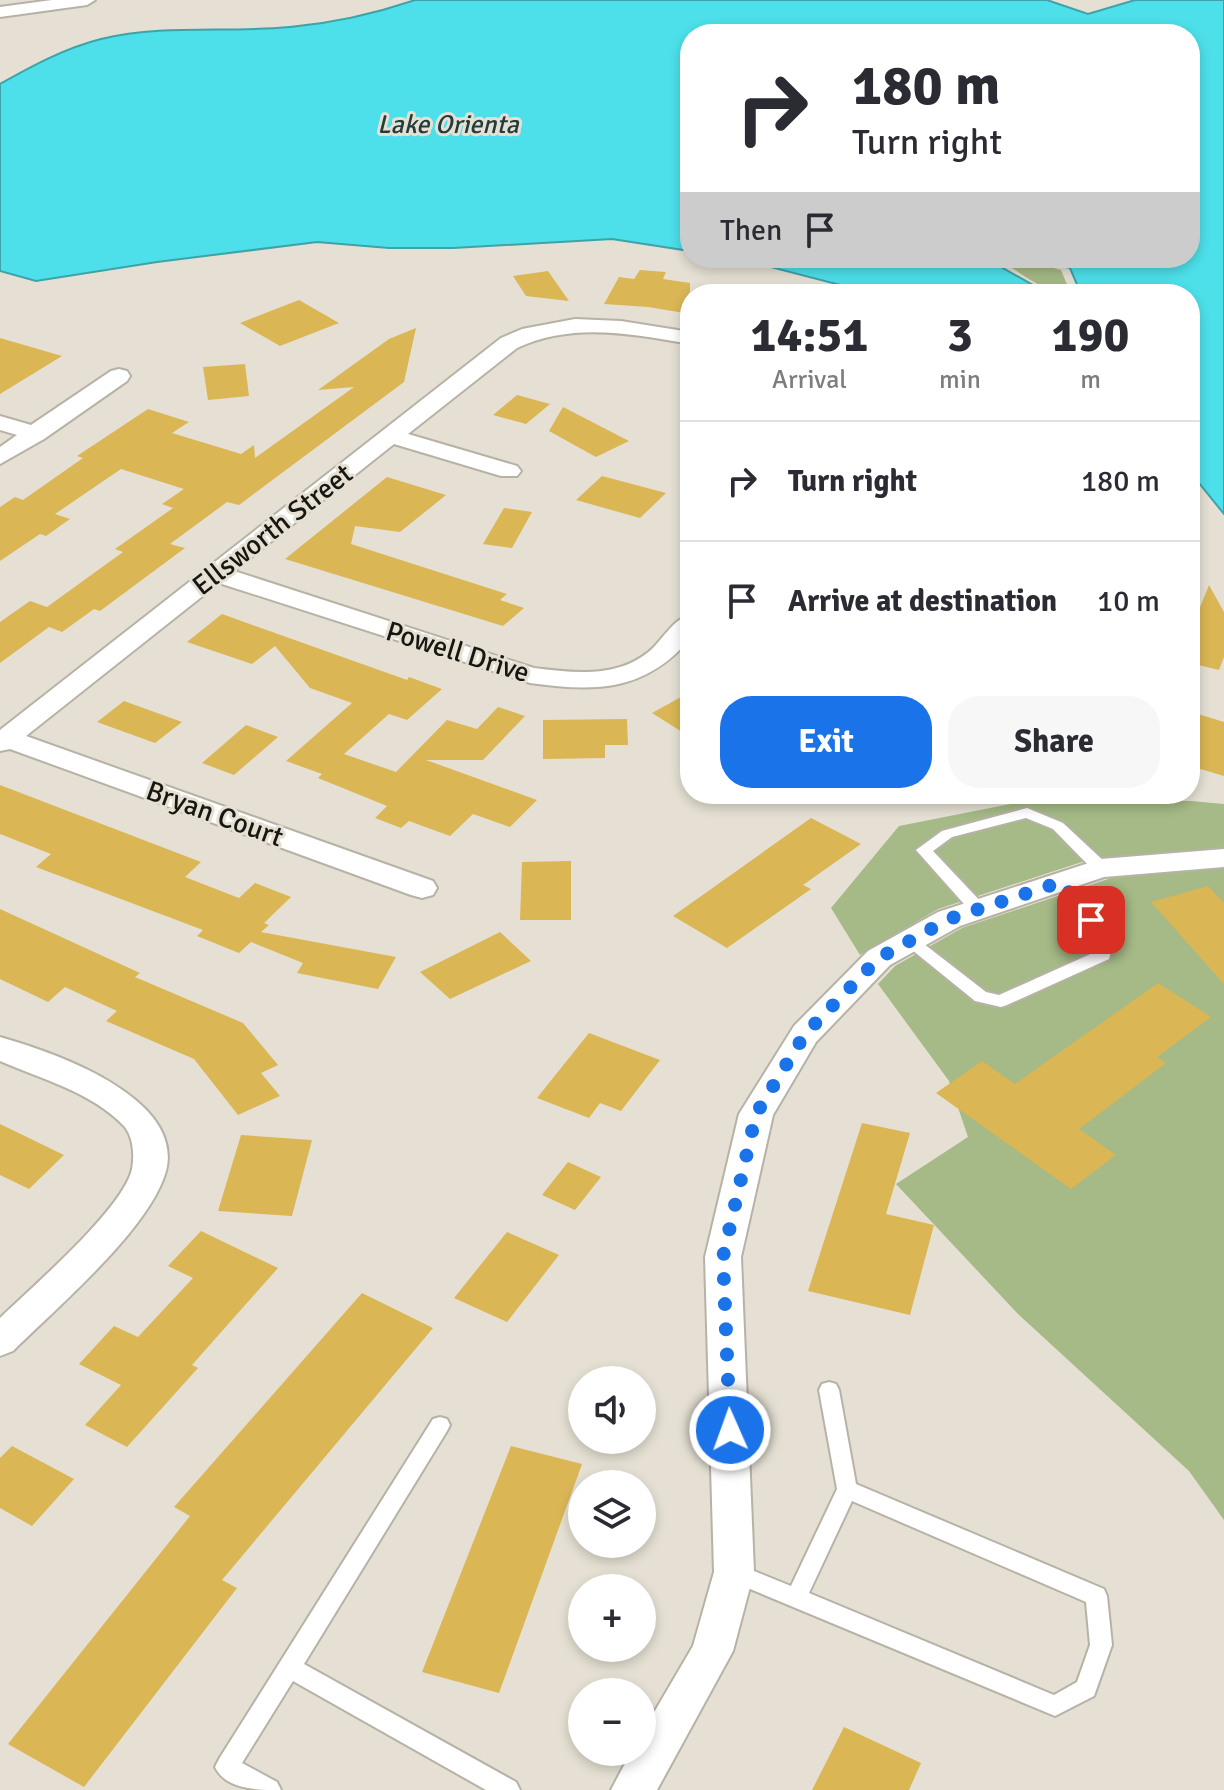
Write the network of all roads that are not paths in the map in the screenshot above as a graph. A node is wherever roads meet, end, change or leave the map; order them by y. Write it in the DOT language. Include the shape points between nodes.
graph roads {
  1 [pos="87,0"];
  2 [pos="0,12"];
  3 [pos="680,336"];
  4 [pos="119,376"];
  5 [pos="0,423"];
  6 [pos="36,434"];
  7 [pos="390,436"];
  8 [pos="0,457"];
  9 [pos="509,471"];
  10 [pos="214,573"];
  11 [pos="680,634"];
  12 [pos="4,740"];
  13 [pos="1224,858"];
  14 [pos="1101,868"];
  15 [pos="1061,882"];
  16 [pos="422,888"];
  17 [pos="978,909"];
  18 [pos="909,941"];
  19 [pos="0,1048"];
  20 [pos="0,1341"];
  21 [pos="829,1390"];
  22 [pos="440,1425"];
  23 [pos="847,1489"];
  24 [pos="734,1572"];
  25 [pos="796,1598"];
  26 [pos="289,1667"];
  27 [pos="269,1790"];
  28 [pos="508,1790"];
  29 [pos="633,1790"];
  1 -- 2 [label="street"];
  3 -- 7 [label="street, Ellsworth Street" via="574,325 527,333"];
  4 -- 6 [label="street"];
  5 -- 6 [label="street"];
  6 -- 8 [label="street"];
  7 -- 9 [label="street"];
  7 -- 10 [label="street, Ellsworth Street"];
  10 -- 11 [label="street, Powell Drive" via="530,675 566,680 605,680 632,673 657,658"];
  10 -- 12 [label="street, Ellsworth Street"];
  12 -- 16 [label="street, Bryan Court"];
  13 -- 14 [label="street"];
  14 -- 15 [label="street"];
  14 -- 17 [label="lane" via="1058,826 1027,813 947,834 924,850"];
  15 -- 17 [label="street"];
  15 -- 18 [label="lane" via="1106,939 1103,955 1001,1001 981,997"];
  17 -- 18 [label="street"];
  18 -- 24 [label="street" via="879,958 805,1034 756,1114 723,1257"];
  19 -- 20 [label="street" via="103,1094 137,1118 151,1147 148,1175 129,1208"];
  21 -- 23 [label="lane"];
  22 -- 26 [label="lane"];
  23 -- 25 [label="lane"];
  23 -- 25 [label="lane" via="1096,1596 1101,1645 1086,1689 1055,1706"];
  24 -- 25 [label="lane"];
  24 -- 29 [label="street" via="712,1651"];
  26 -- 27 [label="lane" via="227,1767"];
  26 -- 28 [label="lane"];
}
